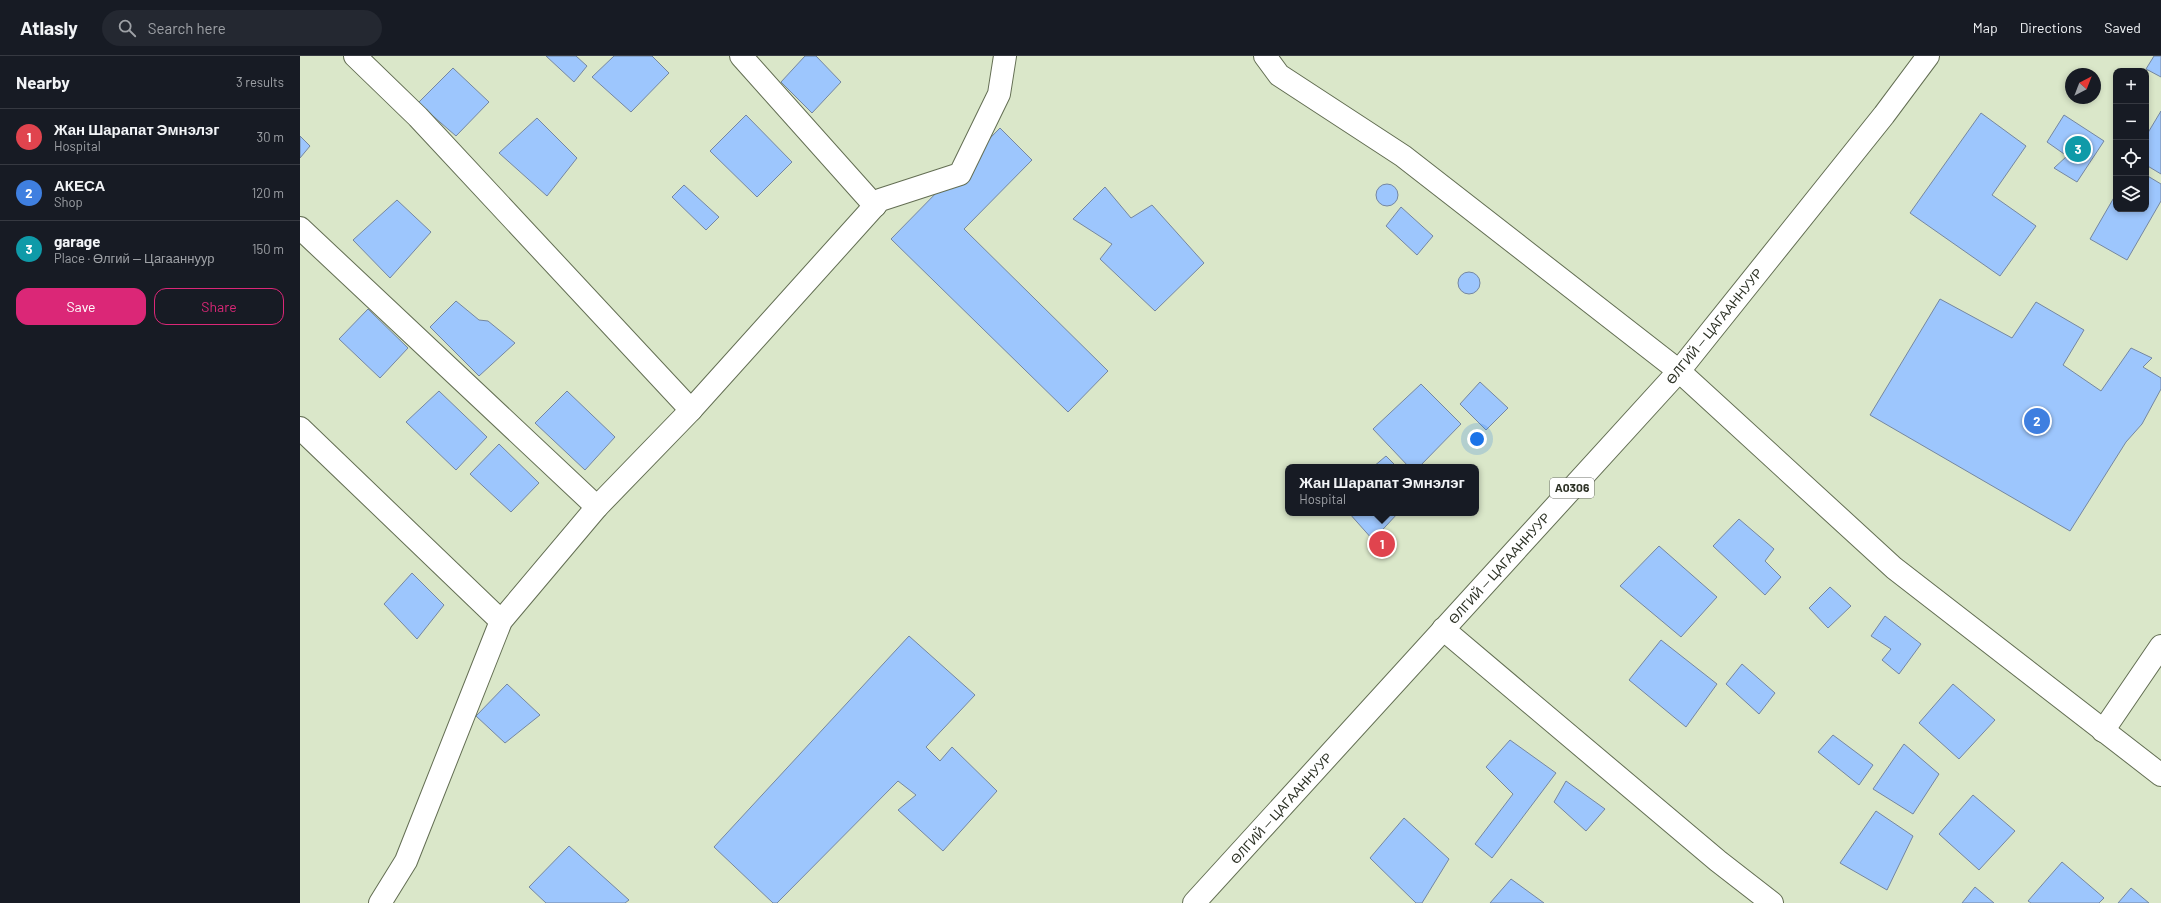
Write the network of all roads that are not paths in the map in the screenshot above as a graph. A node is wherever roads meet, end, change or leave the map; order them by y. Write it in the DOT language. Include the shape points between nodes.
graph roads {
  1 [pos="355,56"];
  2 [pos="741,56"];
  3 [pos="1005,56"];
  4 [pos="1266,56"];
  5 [pos="1928,56"];
  6 [pos="875,206"];
  7 [pos="300,228"];
  8 [pos="1678,370"];
  9 [pos="691,410"];
  10 [pos="300,428"];
  11 [pos="597,507"];
  12 [pos="501,622"];
  13 [pos="1443,629"];
  14 [pos="2161,646"];
  15 [pos="2103,731"];
  16 [pos="2161,774"];
  17 [pos="380,903"];
  18 [pos="1194,903"];
  19 [pos="1772,903"];
  1 -- 9 [label="main road" via="418,117"];
  2 -- 6 [label="main road"];
  3 -- 6 [label="main road" via="999,94 960,174 880,200"];
  4 -- 8 [label="main road" via="1279,75 1403,156"];
  5 -- 8 [label="main road, ӨЛГИЙ — ЦАГААННУУР / A0306" via="1884,115"];
  6 -- 9 [label="main road"];
  7 -- 11 [label="main road"];
  8 -- 13 [label="main road, ӨЛГИЙ — ЦАГААННУУР / A0306"];
  8 -- 15 [label="main road" via="1894,568"];
  9 -- 11 [label="main road"];
  10 -- 12 [label="main road"];
  11 -- 12 [label="main road"];
  12 -- 17 [label="main road" via="406,861"];
  13 -- 18 [label="main road, ӨЛГИЙ — ЦАГААННУУР / A0306"];
  13 -- 19 [label="main road" via="1718,861"];
  14 -- 15 [label="main road"];
  15 -- 16 [label="main road"];
}
